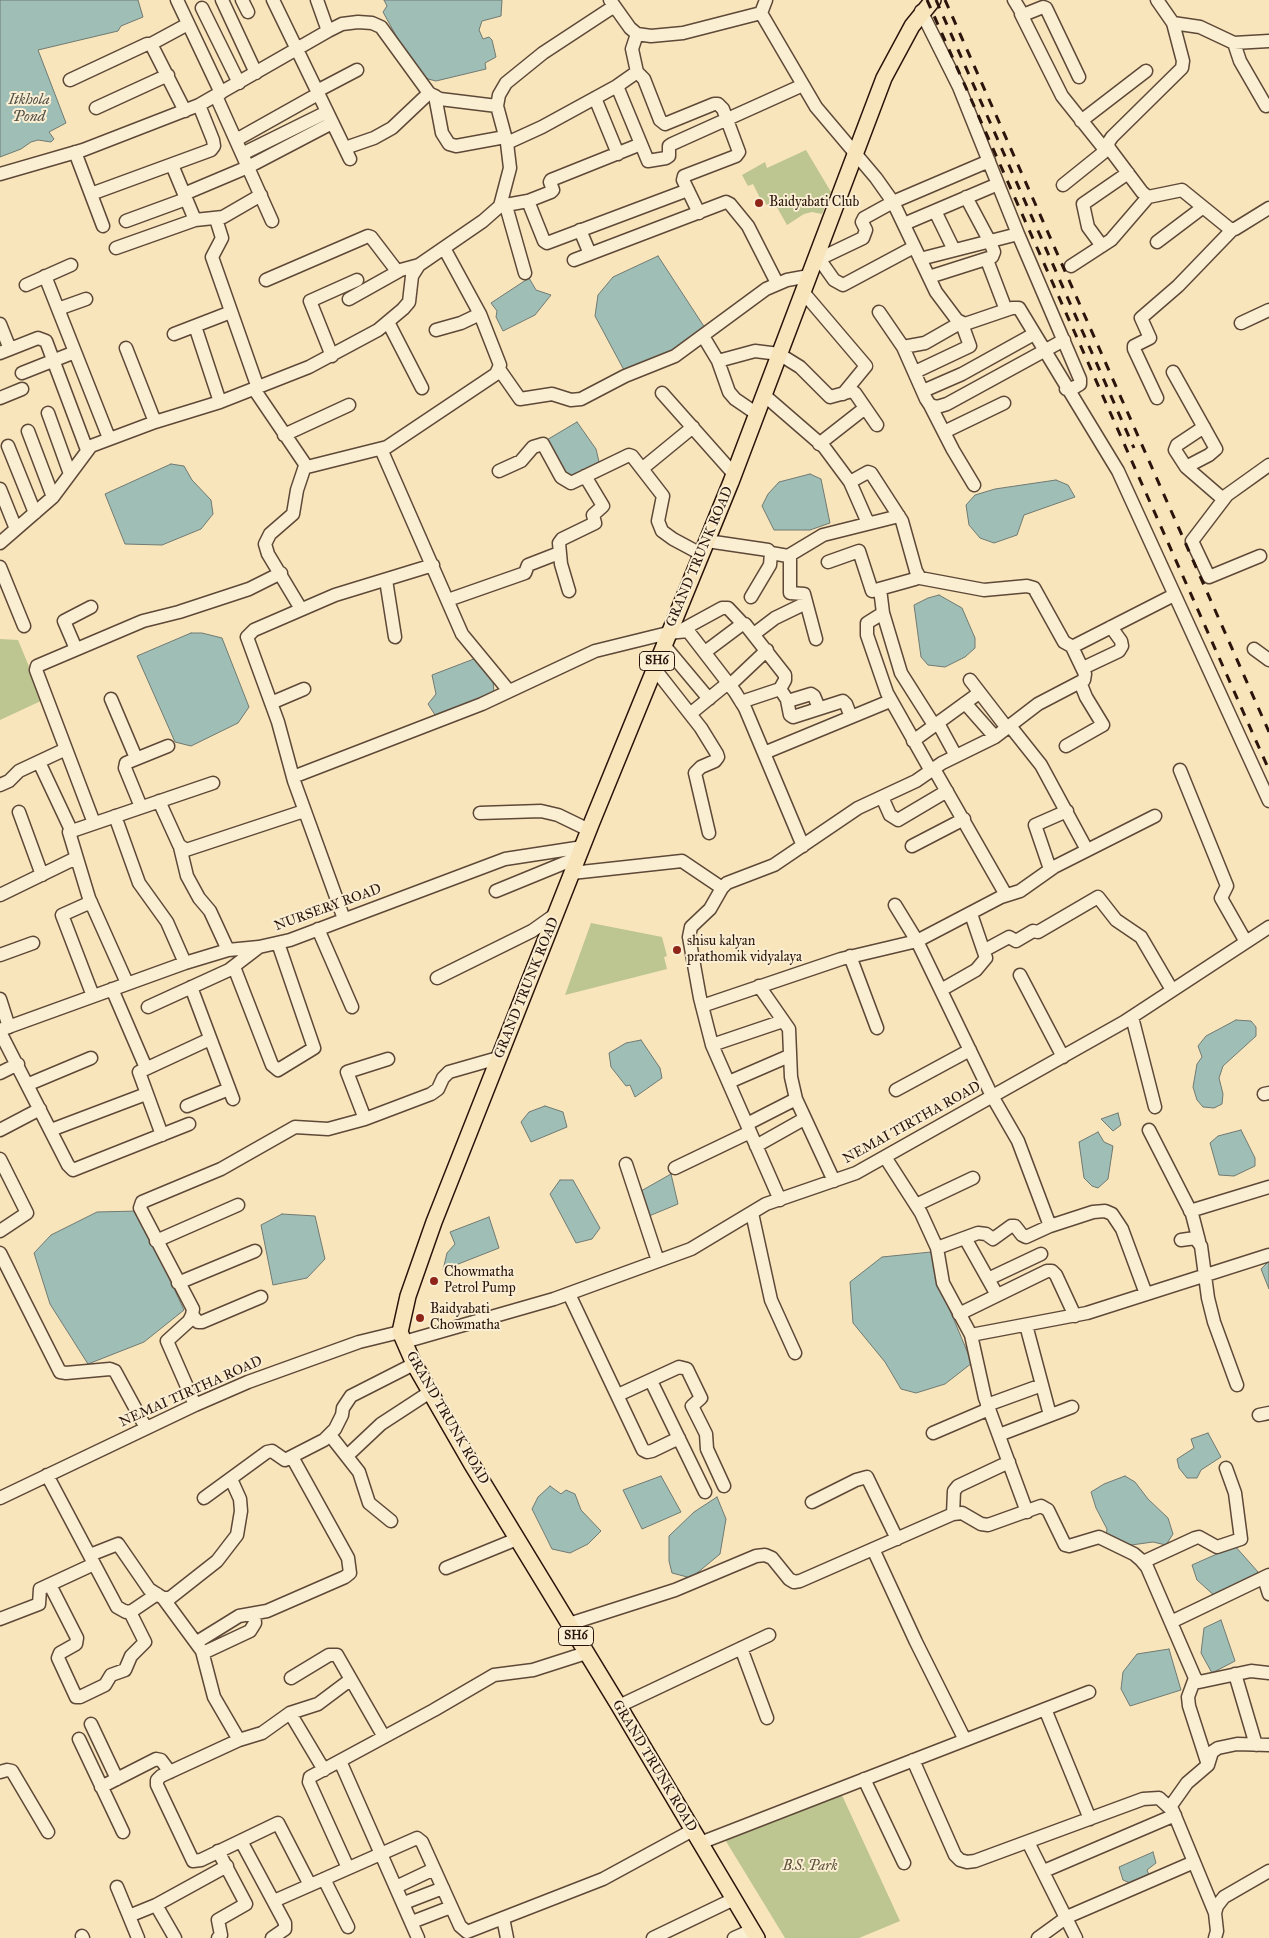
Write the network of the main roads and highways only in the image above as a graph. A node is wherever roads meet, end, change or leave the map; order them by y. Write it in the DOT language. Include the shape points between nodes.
graph roads {
  1 [pos="932,0"];
  2 [pos="754,1934"];
  1 -- 2 [label="main road, GRAND TRUNK ROAD / SH6" via="921,11 884,78 818,258 670,637 654,668 498,1058 402,1316 402,1337 414,1364"];
}
